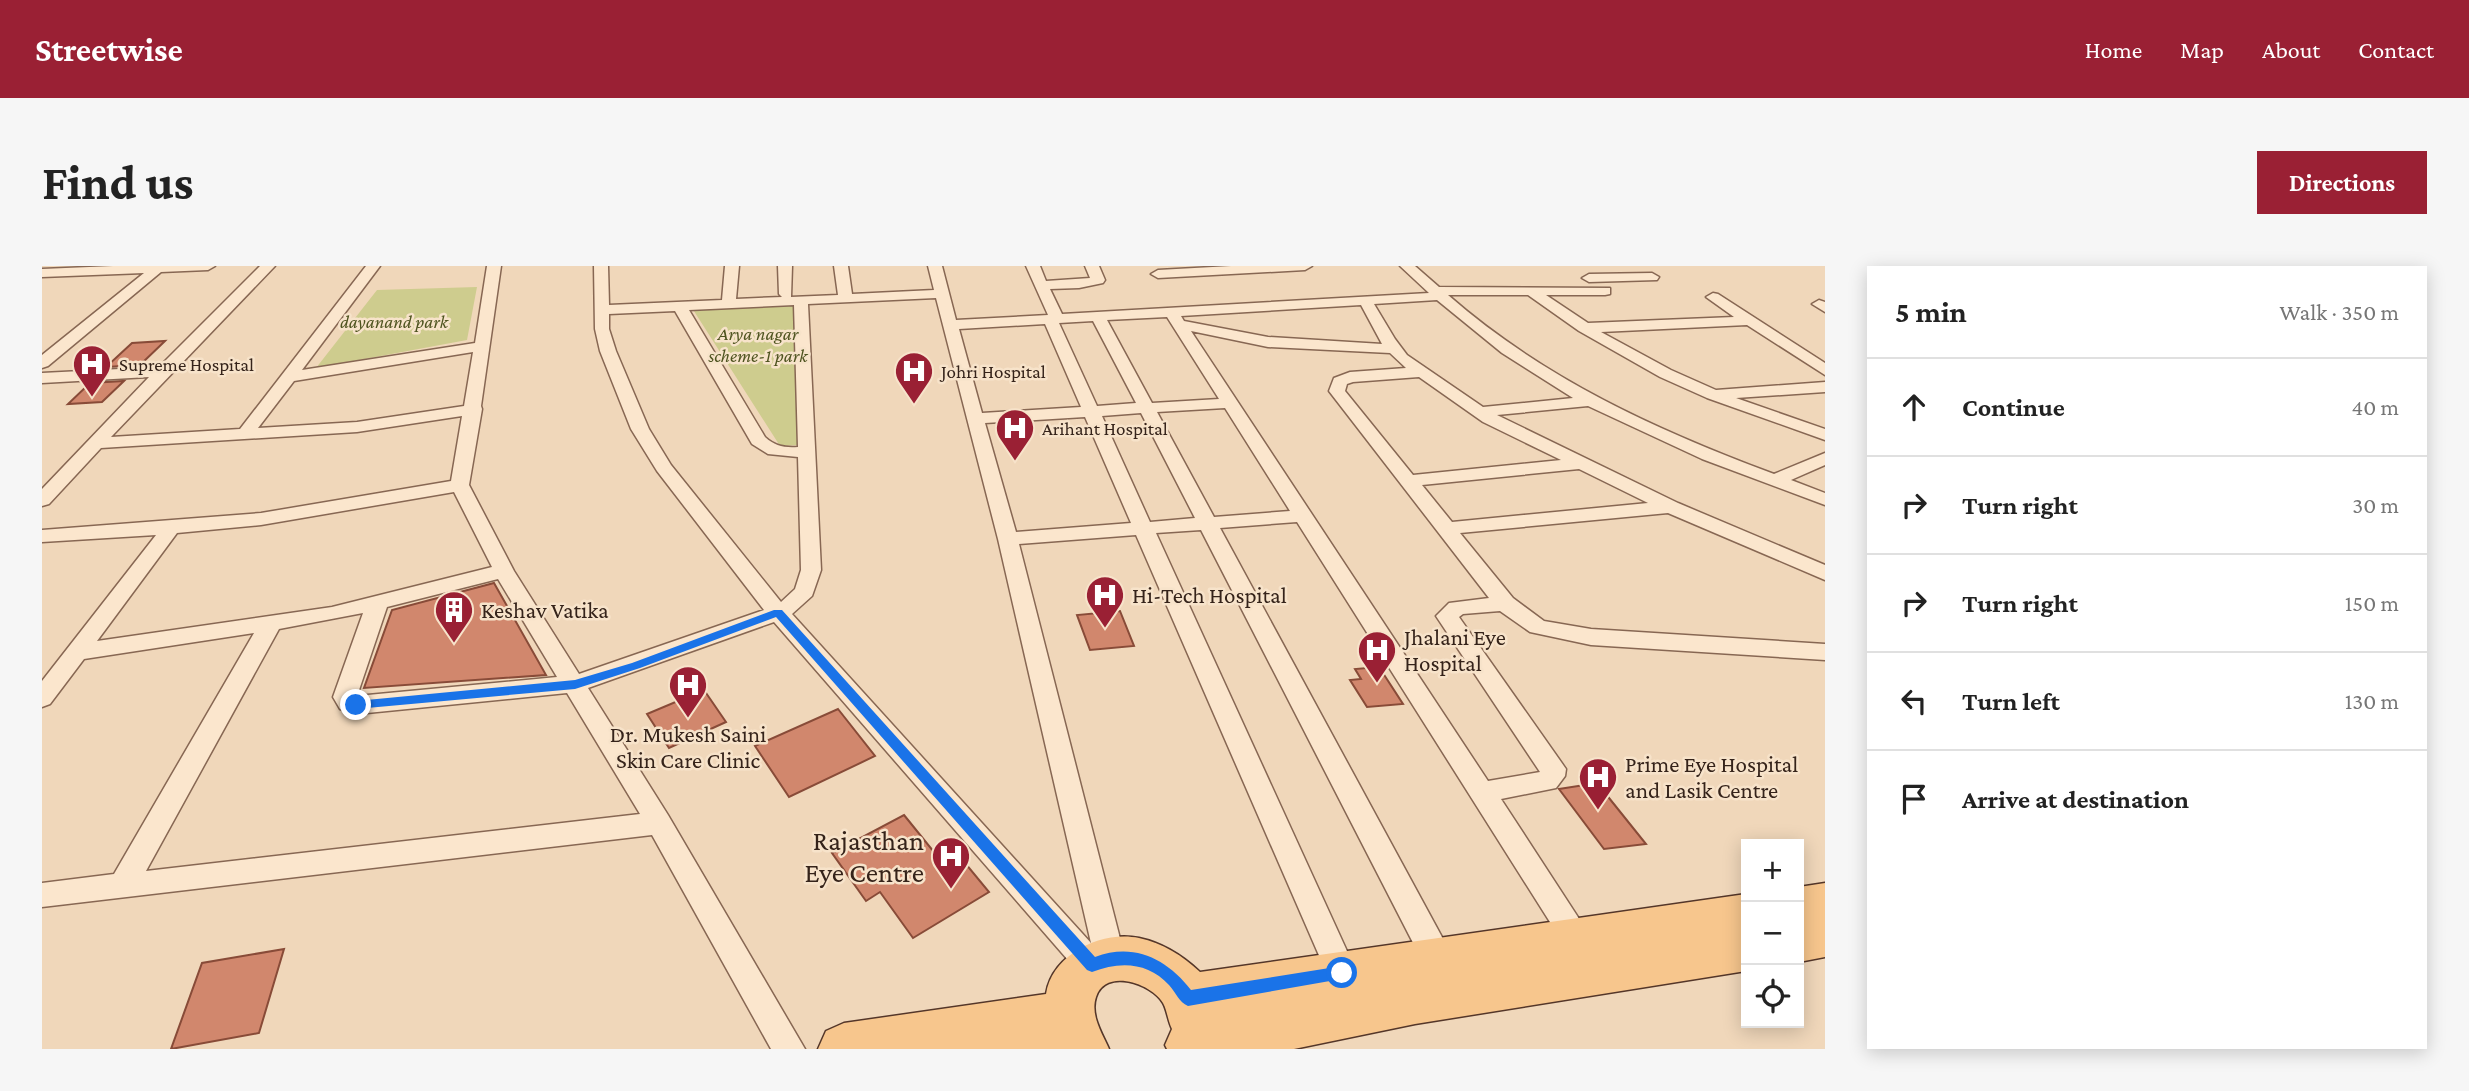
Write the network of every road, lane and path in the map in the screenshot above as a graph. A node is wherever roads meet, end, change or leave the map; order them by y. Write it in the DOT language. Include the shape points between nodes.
graph roads {
  1 [pos="208,266"];
  2 [pos="268,266"];
  3 [pos="373,266"];
  4 [pos="495,266"];
  5 [pos="601,266"];
  6 [pos="732,266"];
  7 [pos="785,266"];
  8 [pos="841,266"];
  9 [pos="935,266"];
  10 [pos="1032,266"];
  11 [pos="1092,266"];
  12 [pos="1305,266"];
  13 [pos="1436,266"];
  14 [pos="158,268"];
  15 [pos="1210,268"];
  16 [pos="1409,268"];
  17 [pos="1155,270"];
  18 [pos="46,275"];
  19 [pos="1652,277"];
  20 [pos="1042,285"];
  21 [pos="1531,291"];
  22 [pos="1438,294"];
  23 [pos="942,295"];
  24 [pos="794,297"];
  25 [pos="1713,297"];
  26 [pos="846,299"];
  27 [pos="1365,300"];
  28 [pos="729,304"];
  29 [pos="680,307"];
  30 [pos="600,310"];
  31 [pos="1098,316"];
  32 [pos="1178,316"];
  33 [pos="1053,319"];
  34 [pos="1749,321"];
  35 [pos="950,325"];
  36 [pos="1584,328"];
  37 [pos="483,346"];
  38 [pos="1323,346"];
  39 [pos="1393,349"];
  40 [pos="42,363"];
  41 [pos="1825,370"];
  42 [pos="163,372"];
  43 [pos="1420,372"];
  44 [pos="289,377"];
  45 [pos="1350,377"];
  46 [pos="42,378"];
  47 [pos="1825,387"];
  48 [pos="1712,394"];
  49 [pos="1589,401"];
  50 [pos="1228,402"];
  51 [pos="1145,408"];
  52 [pos="474,409"];
  53 [pos="1090,411"];
  54 [pos="1479,412"];
  55 [pos="976,418"];
  56 [pos="245,434"];
  57 [pos="1825,435"];
  58 [pos="96,443"];
  59 [pos="806,451"];
  60 [pos="1825,458"];
  61 [pos="1578,464"];
  62 [pos="1776,480"];
  63 [pos="1408,481"];
  64 [pos="460,485"];
  65 [pos="46,492"];
  66 [pos="1825,499"];
  67 [pos="1671,507"];
  68 [pos="1301,516"];
  69 [pos="1206,523"];
  70 [pos="171,528"];
  71 [pos="1143,528"];
  72 [pos="1445,529"];
  73 [pos="42,536"];
  74 [pos="1008,539"];
  75 [pos="504,571"];
  76 [pos="1825,573"];
  77 [pos="1505,603"];
  78 [pos="377,604"];
  79 [pos="778,613"];
  80 [pos="270,625"];
  81 [pos="78,652"];
  82 [pos="1825,652"];
  83 [pos="575,684"];
  84 [pos="42,698"];
  85 [pos="1482,792"];
  86 [pos="659,823"];
  87 [pos="123,885"];
  88 [pos="42,895"];
  89 [pos="1825,903"];
  90 [pos="1804,906"];
  91 [pos="1741,916"];
  92 [pos="1825,936"];
  93 [pos="1804,939"];
  94 [pos="1577,940"];
  95 [pos="1741,949"];
  96 [pos="1438,960"];
  97 [pos="1101,961"];
  98 [pos="1342,973"];
  99 [pos="1189,1031"];
  100 [pos="1066,1038"];
  101 [pos="789,1049"];
  102 [pos="844,1049"];
  1 -- 14 [label="street"];
  2 -- 42 [label="street"];
  3 -- 44 [label="street"];
  4 -- 37 [label="street"];
  5 -- 30 [label="street"];
  6 -- 28 [label="street"];
  7 -- 24 [label="street"];
  8 -- 26 [label="street"];
  9 -- 23 [label="street"];
  10 -- 20 [label="street"];
  11 -- 20 [label="street" via="1098,280"];
  12 -- 15 [label="street"];
  13 -- 16 [label="street"];
  14 -- 18 [label="street"];
  14 -- 40 [label="street"];
  15 -- 17 [label="street"];
  16 -- 22 [label="street"];
  17 -- 32 [label="street"];
  19 -- 21 [label="street" via="1584,273 1605,291"];
  20 -- 33 [label="street"];
  21 -- 22 [label="street"];
  21 -- 36 [label="street"];
  22 -- 27 [label="street"];
  22 -- 49 [label="street" via="1524,361"];
  23 -- 26 [label="street"];
  23 -- 35 [label="street"];
  24 -- 26 [label="street"];
  24 -- 28 [label="street"];
  24 -- 59 [label="street"];
  25 -- 34 [label="street"];
  27 -- 32 [label="street"];
  27 -- 39 [label="street"];
  28 -- 29 [label="street"];
  29 -- 30 [label="street"];
  29 -- 59 [label="street" via="758,440 776,452"];
  30 -- 79 [label="street" via="612,362 657,458"];
  31 -- 32 [label="street"];
  31 -- 33 [label="street"];
  31 -- 51 [label="street"];
  32 -- 38 [label="street" via="1268,342"];
  32 -- 50 [label="street"];
  33 -- 35 [label="street"];
  33 -- 53 [label="street"];
  34 -- 36 [label="street"];
  34 -- 41 [label="street"];
  35 -- 55 [label="street"];
  36 -- 48 [label="street"];
  37 -- 44 [label="street"];
  37 -- 52 [label="street"];
  38 -- 39 [label="street"];
  38 -- 45 [label="street"];
  39 -- 43 [label="street"];
  42 -- 46 [label="street"];
  42 -- 58 [label="street"];
  43 -- 45 [label="street"];
  43 -- 54 [label="street"];
  44 -- 56 [label="street"];
  45 -- 63 [label="street" via="1340,381 1337,391"];
  47 -- 48 [label="street"];
  48 -- 57 [label="street"];
  49 -- 54 [label="street"];
  49 -- 62 [label="street"];
  50 -- 51 [label="street"];
  50 -- 68 [label="street"];
  51 -- 53 [label="street"];
  51 -- 69 [label="street"];
  52 -- 56 [label="street" via="357,427"];
  52 -- 64 [label="street"];
  53 -- 55 [label="street"];
  53 -- 71 [label="street"];
  54 -- 61 [label="street"];
  55 -- 74 [label="street"];
  56 -- 58 [label="street"];
  58 -- 65 [label="street"];
  59 -- 79 [label="street" via="809,585 797,601"];
  60 -- 62 [label="street"];
  61 -- 63 [label="street"];
  61 -- 67 [label="street"];
  62 -- 66 [label="street"];
  63 -- 72 [label="street"];
  64 -- 70 [label="street" via="288,515"];
  64 -- 75 [label="street"];
  67 -- 72 [label="street"];
  67 -- 76 [label="street"];
  68 -- 69 [label="street"];
  68 -- 85 [label="street"];
  69 -- 71 [label="street"];
  69 -- 96 [label="street"];
  70 -- 73 [label="street"];
  70 -- 81 [label="street"];
  71 -- 74 [label="street"];
  71 -- 98 [label="street"];
  72 -- 77 [label="street"];
  74 -- 97 [label="street"];
  75 -- 78 [label="street"];
  75 -- 83 [label="street"];
  77 -- 82 [label="street" via="1522,618 1556,632"];
  77 -- 85 [label="street" via="1457,608 1447,616 1553,769 1547,781"];
  78 -- 80 [label="street"];
  78 -- 83 [label="street" via="345,697 348,703"];
  79 -- 83 [label="street"];
  79 -- 97 [label="street"];
  80 -- 81 [label="street"];
  80 -- 87 [label="street"];
  81 -- 84 [label="street"];
  83 -- 86 [label="street"];
  85 -- 94 [label="street"];
  86 -- 87 [label="street"];
  86 -- 101 [label="street"];
  87 -- 88 [label="street"];
  89 -- 90 [label="main road"];
  91 -- 94 [label="main road"];
  92 -- 93 [label="main road"];
  94 -- 96 [label="main road"];
  95 -- 99 [label="main road"];
  96 -- 98 [label="main road"];
  97 -- 99 [label="main road" via="1133,958 1155,965 1174,979"];
  97 -- 100 [label="main road" via="1080,975 1071,989"];
  98 -- 99 [label="main road"];
  100 -- 102 [label="main road"];
}
